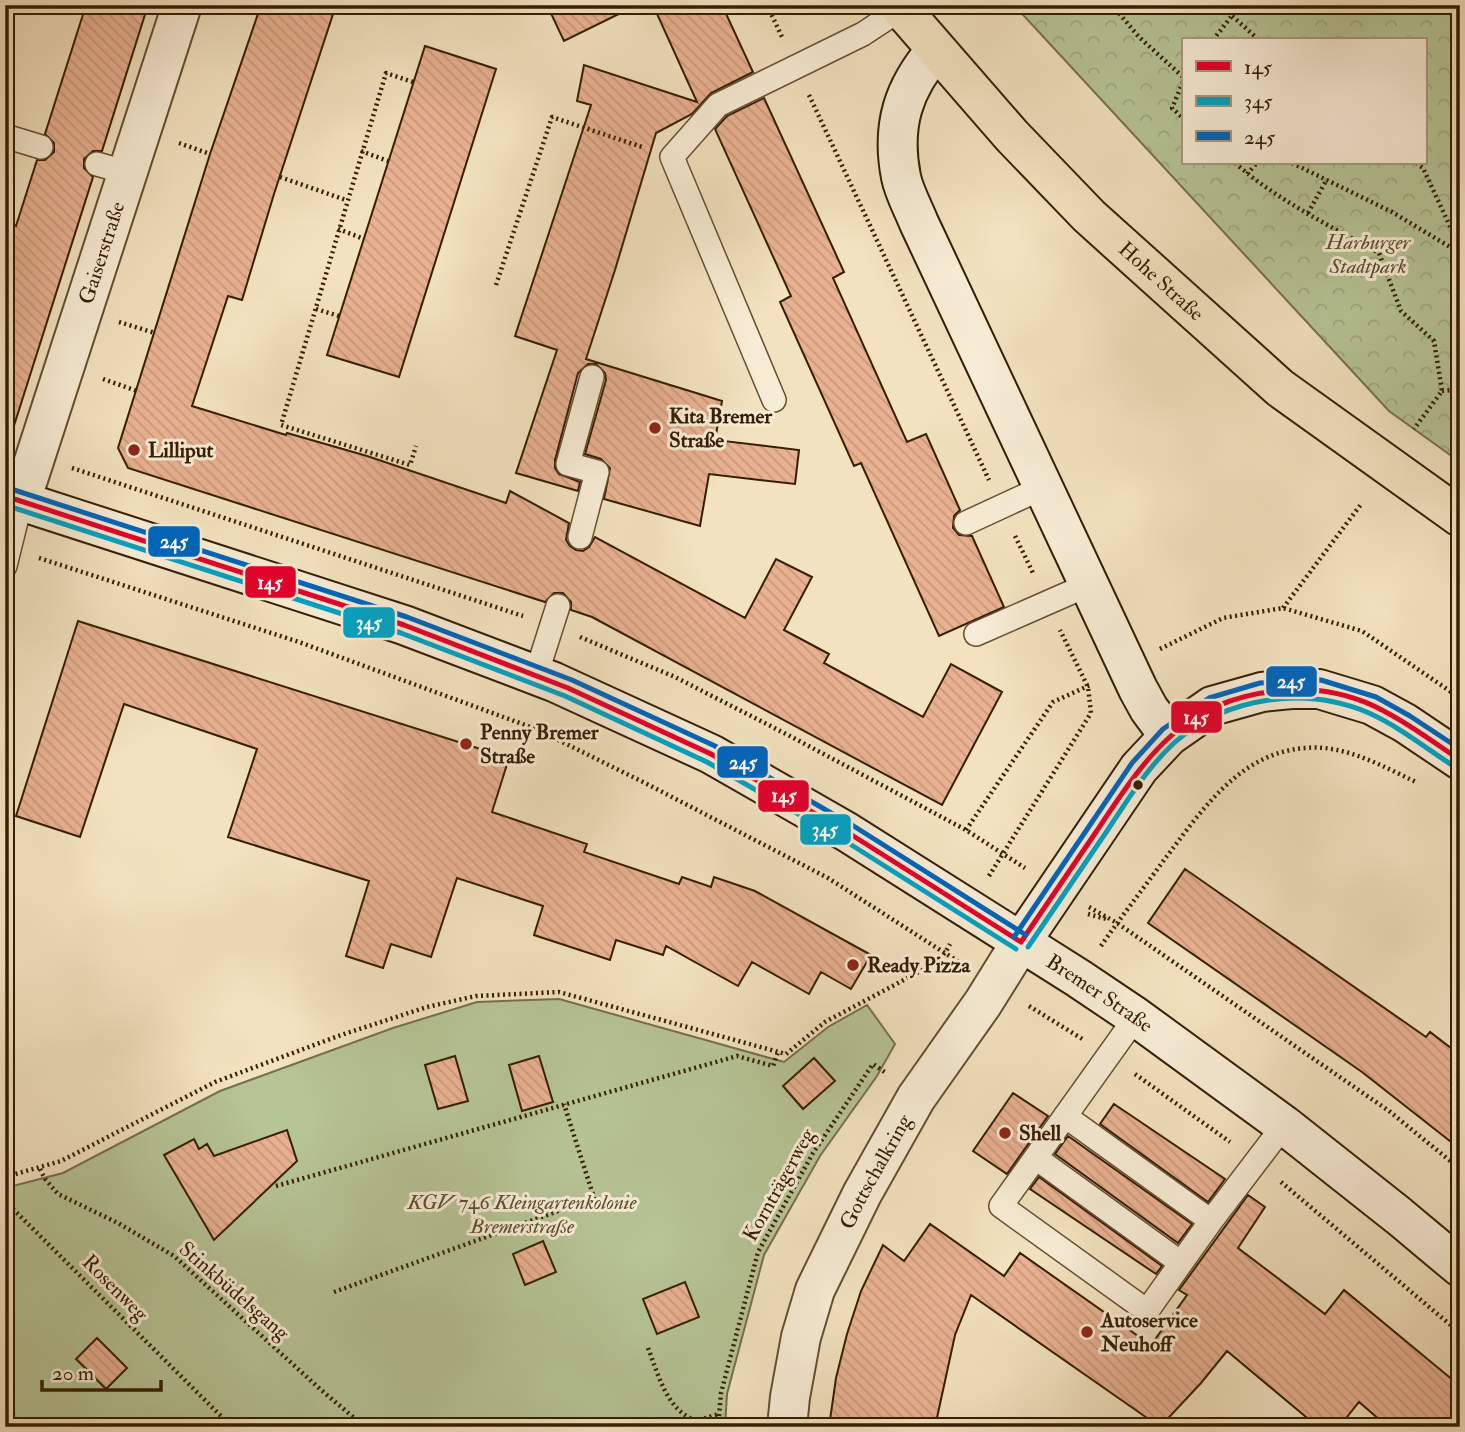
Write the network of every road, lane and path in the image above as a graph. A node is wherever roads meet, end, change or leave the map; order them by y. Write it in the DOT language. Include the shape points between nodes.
graph roads {
  1 [pos="182,5"];
  2 [pos="767,5"];
  3 [pos="1112,5"];
  4 [pos="1220,5"];
  5 [pos="900,7"];
  6 [pos="1231,16"];
  7 [pos="1214,38"];
  8 [pos="1257,38"];
  9 [pos="936,50"];
  10 [pos="796,67"];
  11 [pos="1182,79"];
  12 [pos="413,82"];
  13 [pos="1182,83"];
  14 [pos="1182,117"];
  15 [pos="5,136"];
  16 [pos="41,147"];
  17 [pos="361,151"];
  18 [pos="672,157"];
  19 [pos="388,161"];
  20 [pos="1236,164"];
  21 [pos="1256,164"];
  22 [pos="1294,164"];
  23 [pos="1417,164"];
  24 [pos="1247,174"];
  25 [pos="279,177"];
  26 [pos="1327,179"];
  27 [pos="346,200"];
  28 [pos="1308,213"];
  29 [pos="338,229"];
  30 [pos="364,239"];
  31 [pos="1460,251"];
  32 [pos="496,285"];
  33 [pos="316,309"];
  34 [pos="339,316"];
  35 [pos="592,377"];
  36 [pos="1460,389"];
  37 [pos="1442,391"];
  38 [pos="775,400"];
  39 [pos="1414,429"];
  40 [pos="416,446"];
  41 [pos="36,456"];
  42 [pos="1044,487"];
  43 [pos="13,498"];
  44 [pos="1362,503"];
  45 [pos="1001,506"];
  46 [pos="1460,517"];
  47 [pos="966,523"];
  48 [pos="580,537"];
  49 [pos="7,557"];
  50 [pos="1090,584"];
  51 [pos="1047,603"];
  52 [pos="1283,608"];
  53 [pos="555,616"];
  54 [pos="976,634"];
  55 [pos="1127,665"];
  56 [pos="536,675"];
  57 [pos="1088,687"];
  58 [pos="1460,698"];
  59 [pos="1169,736"];
  60 [pos="1460,760"];
  61 [pos="1424,786"];
  62 [pos="966,831"];
  63 [pos="1021,942"];
  64 [pos="945,953"];
  65 [pos="995,985"];
  66 [pos="1136,1017"];
  67 [pos="778,1052"];
  68 [pos="916,1098"];
  69 [pos="564,1104"];
  70 [pos="1065,1116"];
  71 [pos="1284,1125"];
  72 [pos="1035,1158"];
  73 [pos="39,1169"];
  74 [pos="1460,1169"];
  75 [pos="5,1177"];
  76 [pos="276,1186"];
  77 [pos="5,1201"];
  78 [pos="1211,1221"];
  79 [pos="1181,1263"];
  80 [pos="1460,1267"];
  81 [pos="334,1292"];
  82 [pos="648,1348"];
  83 [pos="5,1406"];
  84 [pos="719,1414"];
  85 [pos="25,1427"];
  86 [pos="232,1427"];
  87 [pos="365,1427"];
  88 [pos="718,1427"];
  89 [pos="787,1427"];
  1 -- 41 [label="street, Gaiserstraße" via="113,169"];
  2 -- 10 [label="path"];
  3 -- 11 [label="path"];
  4 -- 6 [label="path"];
  5 -- 9 [label="main road, Hohe Straße"];
  5 -- 10 [label="lane" via="863,34"];
  6 -- 7 [label="path"];
  6 -- 8 [label="path"];
  9 -- 42 [label="street" via="919,69 898,124 901,179"];
  9 -- 46 [label="main road, Hohe Straße" via="1089,216 1280,388"];
  10 -- 18 [label="lane" via="718,105"];
  10 -- 45 [label="path"];
  12 -- 17 [label="path" via="386,74"];
  13 -- 14 [label="path" via="1172,108"];
  15 -- 16 [label="lane"];
  17 -- 19 [label="path"];
  17 -- 27 [label="path"];
  18 -- 32 [label="path" via="552,117"];
  18 -- 38 [label="lane"];
  20 -- 24 [label="path"];
  21 -- 24 [label="path"];
  22 -- 26 [label="path"];
  23 -- 31 [label="path"];
  24 -- 28 [label="path"];
  25 -- 27 [label="path"];
  26 -- 28 [label="path"];
  26 -- 31 [label="path"];
  27 -- 29 [label="path"];
  28 -- 37 [label="path" via="1379,253 1401,311 1434,341"];
  29 -- 30 [label="path"];
  29 -- 33 [label="path"];
  33 -- 34 [label="path"];
  33 -- 40 [label="path" via="281,425 411,465"];
  35 -- 48 [label="lane" via="568,464 597,472"];
  36 -- 37 [label="path"];
  37 -- 39 [label="path"];
  41 -- 43 [label="street, Gaiserstraße"];
  41 -- 53 [label="path"];
  42 -- 45 [label="lane"];
  42 -- 50 [label="street"];
  43 -- 49 [label="lane"];
  43 -- 56 [label="street, Bremer Straße" via="404,625"];
  44 -- 52 [label="path"];
  45 -- 47 [label="lane"];
  45 -- 51 [label="path"];
  49 -- 64 [label="path" via="299,642 536,729 828,878"];
  50 -- 51 [label="lane"];
  50 -- 55 [label="street"];
  51 -- 54 [label="lane"];
  51 -- 57 [label="path"];
  52 -- 55 [label="path" via="1223,618"];
  52 -- 58 [label="path" via="1362,631"];
  53 -- 56 [label="lane"];
  53 -- 62 [label="path"];
  55 -- 59 [label="street"];
  56 -- 63 [label="street, Bremer Straße" via="711,754 847,832"];
  57 -- 62 [label="path" via="1053,702"];
  57 -- 62 [label="path" via="1091,713 1002,852"];
  59 -- 60 [label="street, Gottschalkring" via="1212,706 1241,696 1319,689 1372,705"];
  59 -- 63 [label="street, Gottschalkring" via="1139,768"];
  61 -- 74 [label="path" via="1349,752 1307,747 1255,763 1213,796 1117,923 1390,1111"];
  63 -- 65 [label="street, Gottschalkring"];
  63 -- 66 [label="street, Bremer Straße"];
  64 -- 65 [label="path"];
  64 -- 67 [label="path" via="825,1022 786,1054"];
  65 -- 68 [label="street, Gottschalkring"];
  66 -- 70 [label="lane"];
  66 -- 71 [label="street, Bremer Straße"];
  67 -- 69 [label="path" via="773,1066 737,1056"];
  67 -- 73 [label="path" via="559,992 476,996 341,1035 215,1082"];
  68 -- 84 [label="path, Kornträgerweg" via="873,1064 813,1153 758,1252"];
  68 -- 89 [label="street, Gottschalkring" via="815,1290 801,1337"];
  69 -- 76 [label="path"];
  69 -- 81 [label="path" via="594,1198"];
  70 -- 72 [label="lane"];
  70 -- 78 [label="lane"];
  71 -- 78 [label="lane"];
  71 -- 80 [label="street, Bremer Straße"];
  72 -- 79 [label="lane"];
  72 -- 79 [label="lane" via="1001,1206 1113,1287 1147,1311"];
  73 -- 75 [label="path"];
  73 -- 87 [label="path, Stinkbüdelsgang" via="58,1194 174,1256"];
  77 -- 86 [label="path, Rosenweg"];
  78 -- 79 [label="lane"];
  82 -- 84 [label="path" via="676,1410 696,1421"];
  83 -- 85 [label="path"];
  84 -- 88 [label="path, Kornträgerweg"];
}
